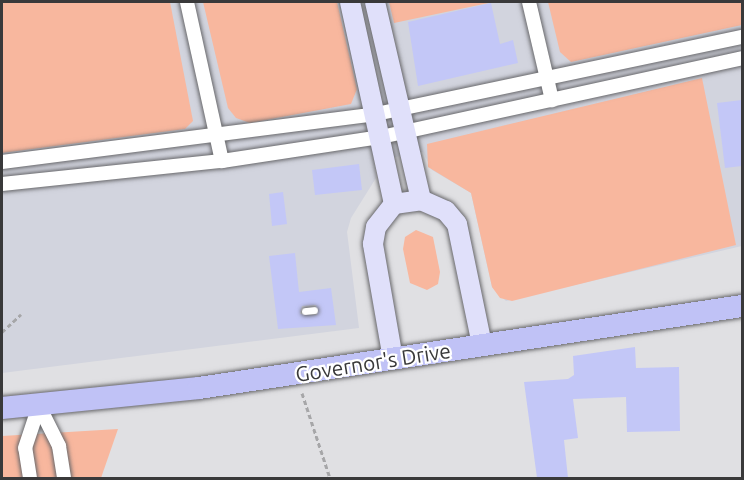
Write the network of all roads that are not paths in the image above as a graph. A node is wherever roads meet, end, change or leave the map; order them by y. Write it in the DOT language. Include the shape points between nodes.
graph roads {
  1 [pos="187,2"];
  2 [pos="350,2"];
  3 [pos="375,2"];
  4 [pos="530,2"];
  5 [pos="742,37"];
  6 [pos="742,58"];
  7 [pos="548,78"];
  8 [pos="552,100"];
  9 [pos="400,108"];
  10 [pos="375,114"];
  11 [pos="406,132"];
  12 [pos="381,137"];
  13 [pos="217,138"];
  14 [pos="2,162"];
  15 [pos="222,162"];
  16 [pos="2,184"];
  17 [pos="421,200"];
  18 [pos="394,204"];
  19 [pos="742,306"];
  20 [pos="314,310"];
  21 [pos="305,311"];
  22 [pos="482,345"];
  23 [pos="393,359"];
  24 [pos="39,406"];
  25 [pos="2,408"];
  26 [pos="30,478"];
  27 [pos="64,478"];
  1 -- 13 [label="street"];
  2 -- 10 [label="street"];
  3 -- 9 [label="street"];
  4 -- 7 [label="street"];
  5 -- 7 [label="street"];
  6 -- 8 [label="street"];
  7 -- 8 [label="street"];
  7 -- 9 [label="street"];
  8 -- 11 [label="street"];
  9 -- 10 [label="street"];
  9 -- 11 [label="street"];
  10 -- 12 [label="street"];
  10 -- 13 [label="street"];
  11 -- 12 [label="street"];
  11 -- 17 [label="street"];
  12 -- 15 [label="street"];
  12 -- 18 [label="street"];
  13 -- 14 [label="street"];
  13 -- 15 [label="street"];
  15 -- 16 [label="street"];
  17 -- 18 [label="street"];
  17 -- 22 [label="street" via="446,211 457,224"];
  18 -- 23 [label="street" via="376,227 374,244"];
  19 -- 22 [label="main road, Governor's Drive"];
  20 -- 21 [label="lane"];
  22 -- 23 [label="main road, Governor's Drive"];
  23 -- 24 [label="main road, Governor's Drive"];
  24 -- 25 [label="main road, Governor's Drive"];
  24 -- 26 [label="street" via="25,448"];
  24 -- 27 [label="street" via="59,446"];
}
